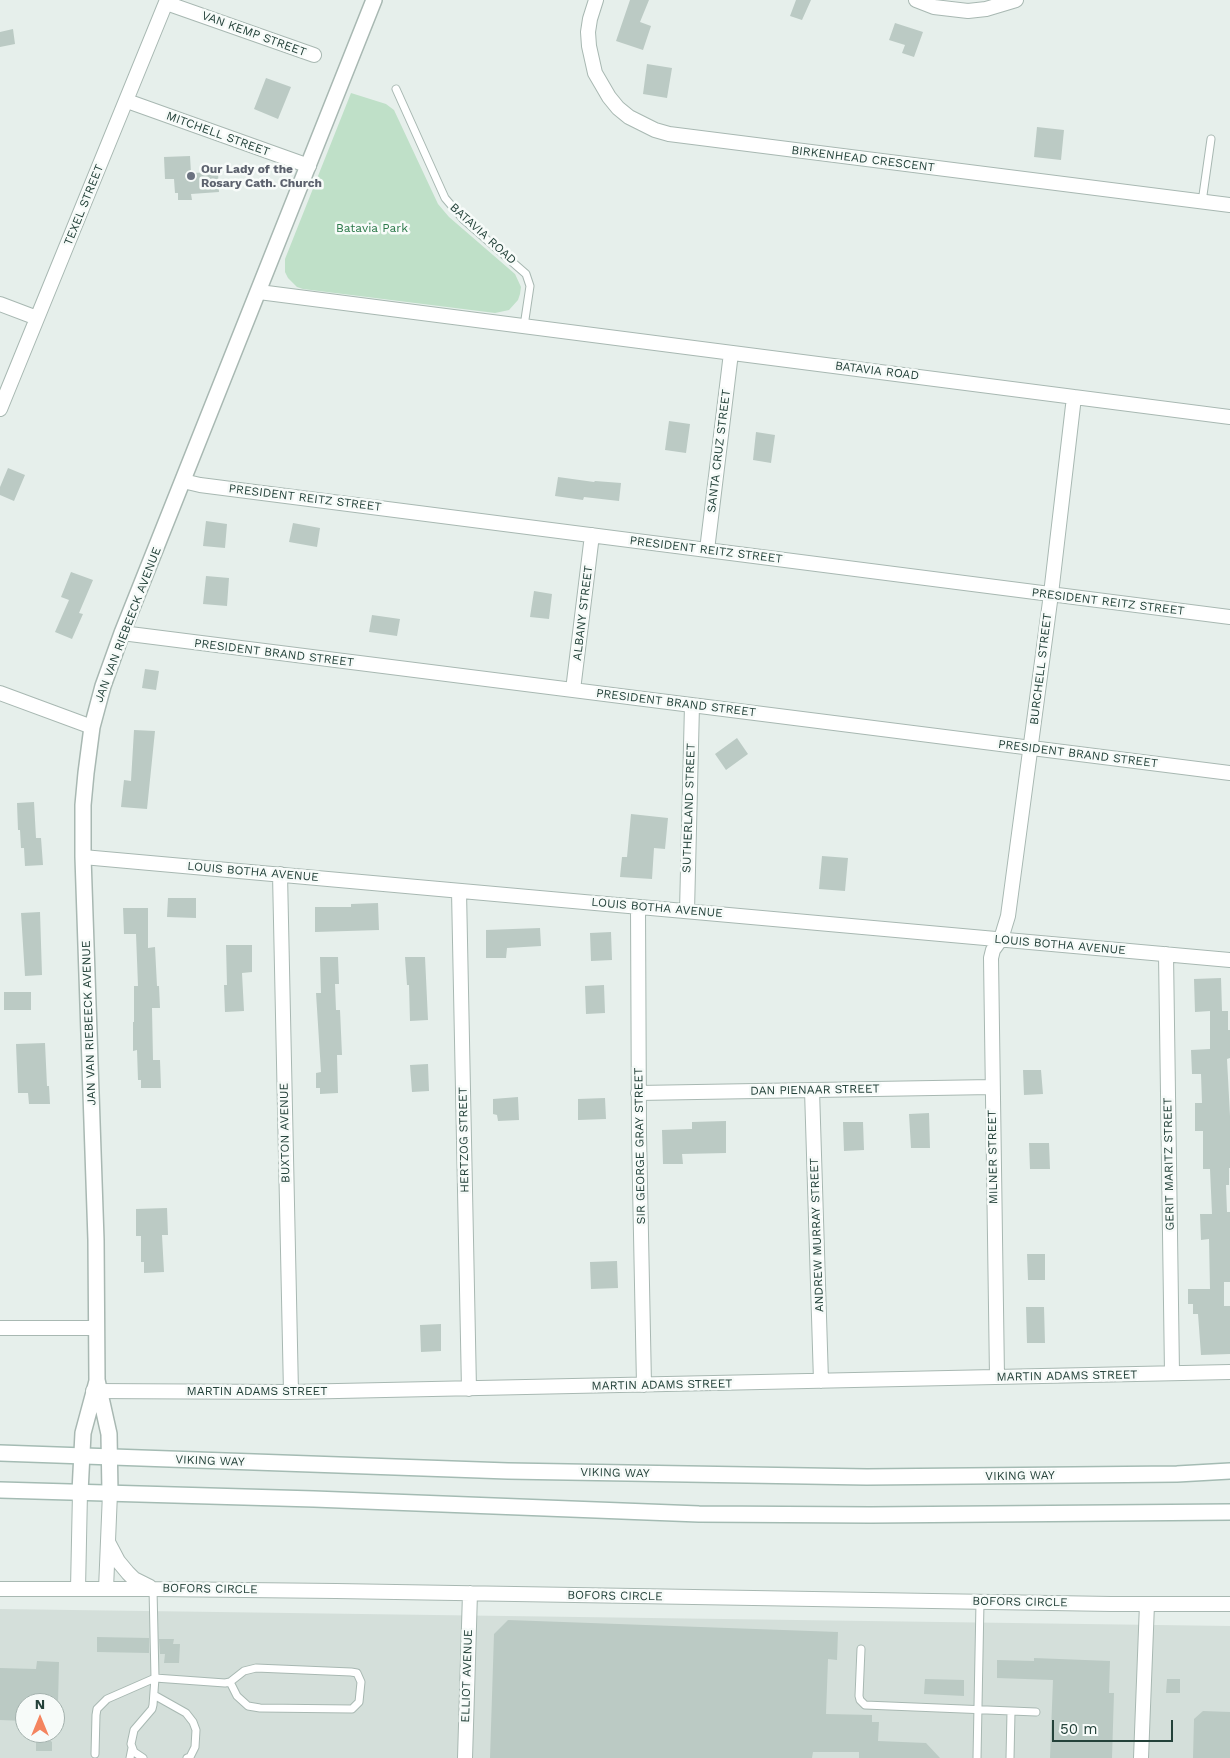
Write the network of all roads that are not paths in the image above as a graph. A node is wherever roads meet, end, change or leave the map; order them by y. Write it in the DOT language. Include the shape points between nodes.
graph roads {
  1 [pos="374,0"];
  2 [pos="596,0"];
  3 [pos="916,0"];
  4 [pos="1016,0"];
  5 [pos="166,1"];
  6 [pos="314,55"];
  7 [pos="396,89"];
  8 [pos="127,101"];
  9 [pos="1211,139"];
  10 [pos="309,166"];
  11 [pos="1202,202"];
  12 [pos="1230,205"];
  13 [pos="258,292"];
  14 [pos="0,304"];
  15 [pos="37,318"];
  16 [pos="524,326"];
  17 [pos="730,353"];
  18 [pos="1074,397"];
  19 [pos="0,409"];
  20 [pos="1230,417"];
  21 [pos="183,481"];
  22 [pos="592,535"];
  23 [pos="707,550"];
  24 [pos="1051,594"];
  25 [pos="1230,617"];
  26 [pos="122,633"];
  27 [pos="573,690"];
  28 [pos="0,693"];
  29 [pos="692,705"];
  30 [pos="92,727"];
  31 [pos="1030,748"];
  32 [pos="1230,773"];
  33 [pos="83,857"];
  34 [pos="280,874"];
  35 [pos="459,891"];
  36 [pos="638,907"];
  37 [pos="687,911"];
  38 [pos="1001,940"];
  39 [pos="1166,954"];
  40 [pos="1230,960"];
  41 [pos="992,1087"];
  42 [pos="812,1090"];
  43 [pos="638,1093"];
  44 [pos="0,1328"];
  45 [pos="97,1328"];
  46 [pos="1230,1372"];
  47 [pos="1172,1373"];
  48 [pos="996,1377"];
  49 [pos="821,1381"];
  50 [pos="644,1385"];
  51 [pos="97,1387"];
  52 [pos="469,1389"];
  53 [pos="290,1392"];
  54 [pos="0,1453"];
  55 [pos="81,1456"];
  56 [pos="110,1457"];
  57 [pos="1230,1472"];
  58 [pos="0,1490"];
  59 [pos="80,1492"];
  60 [pos="110,1493"];
  61 [pos="1230,1512"];
  62 [pos="108,1541"];
  63 [pos="106,1588"];
  64 [pos="154,1588"];
  65 [pos="0,1589"];
  66 [pos="78,1589"];
  67 [pos="470,1593"];
  68 [pos="980,1602"];
  69 [pos="1147,1604"];
  70 [pos="1230,1604"];
  71 [pos="861,1649"];
  72 [pos="155,1678"];
  73 [pos="230,1682"];
  74 [pos="154,1695"];
  75 [pos="978,1710"];
  76 [pos="1011,1712"];
  77 [pos="1036,1712"];
  78 [pos="132,1748"];
  79 [pos="95,1754"];
  80 [pos="194,1755"];
  81 [pos="130,1758"];
  82 [pos="143,1758"];
  83 [pos="187,1758"];
  84 [pos="464,1758"];
  85 [pos="977,1758"];
  86 [pos="1010,1758"];
  87 [pos="1142,1758"];
  1 -- 10 [label="main road, JAN VAN RIEBEECK AVENUE"];
  2 -- 11 [label="street, BIRKENHEAD CRESCENT" via="588,32 595,73 618,108 655,130"];
  3 -- 4 [label="street" via="934,7 968,11"];
  5 -- 6 [label="street, VAN KEMP STREET"];
  5 -- 8 [label="street, TEXEL STREET"];
  7 -- 16 [label="lane, BATAVIA ROAD" via="445,198 456,212 526,274 530,286"];
  8 -- 10 [label="street, MITCHELL STREET"];
  8 -- 15 [label="street, TEXEL STREET"];
  9 -- 11 [label="lane"];
  10 -- 13 [label="main road, JAN VAN RIEBEECK AVENUE"];
  11 -- 12 [label="street, BIRKENHEAD CRESCENT"];
  13 -- 16 [label="street, BATAVIA ROAD"];
  13 -- 21 [label="main road, JAN VAN RIEBEECK AVENUE"];
  14 -- 15 [label="street"];
  15 -- 19 [label="street, TEXEL STREET"];
  16 -- 17 [label="street, BATAVIA ROAD"];
  17 -- 18 [label="street, BATAVIA ROAD"];
  17 -- 23 [label="street, SANTA CRUZ STREET"];
  18 -- 20 [label="street, BATAVIA ROAD"];
  18 -- 24 [label="street, BURCHELL STREET"];
  21 -- 22 [label="street, PRESIDENT REITZ STREET"];
  21 -- 26 [label="main road, JAN VAN RIEBEECK AVENUE"];
  22 -- 23 [label="street, PRESIDENT REITZ STREET"];
  22 -- 27 [label="street, ALBANY STREET"];
  23 -- 24 [label="street, PRESIDENT REITZ STREET"];
  24 -- 25 [label="street, PRESIDENT REITZ STREET"];
  24 -- 31 [label="street, BURCHELL STREET"];
  26 -- 27 [label="street, PRESIDENT BRAND STREET"];
  26 -- 30 [label="main road, JAN VAN RIEBEECK AVENUE"];
  27 -- 29 [label="street, PRESIDENT BRAND STREET"];
  28 -- 30 [label="street"];
  29 -- 31 [label="street, PRESIDENT BRAND STREET"];
  29 -- 37 [label="street, SUTHERLAND STREET"];
  30 -- 33 [label="main road, JAN VAN RIEBEECK AVENUE" via="83,805"];
  31 -- 32 [label="street, PRESIDENT BRAND STREET"];
  31 -- 38 [label="street, BURCHELL STREET" via="1008,916"];
  33 -- 34 [label="street, LOUIS BOTHA AVENUE"];
  33 -- 45 [label="main road, JAN VAN RIEBEECK AVENUE"];
  34 -- 35 [label="street, LOUIS BOTHA AVENUE"];
  34 -- 53 [label="street, BUXTON AVENUE"];
  35 -- 36 [label="street, LOUIS BOTHA AVENUE"];
  35 -- 52 [label="street, HERTZOG STREET"];
  36 -- 37 [label="street, LOUIS BOTHA AVENUE"];
  36 -- 43 [label="street, SIR GEORGE GRAY STREET"];
  37 -- 38 [label="street, LOUIS BOTHA AVENUE"];
  38 -- 39 [label="street, LOUIS BOTHA AVENUE"];
  38 -- 41 [label="street, MILNER STREET" via="991,958"];
  39 -- 40 [label="street, LOUIS BOTHA AVENUE"];
  39 -- 47 [label="street, GERIT MARITZ STREET"];
  41 -- 42 [label="street, DAN PIENAAR STREET"];
  41 -- 48 [label="street, MILNER STREET"];
  42 -- 43 [label="street, DAN PIENAAR STREET"];
  42 -- 49 [label="street, ANDREW MURRAY STREET"];
  43 -- 50 [label="street, SIR GEORGE GRAY STREET"];
  44 -- 45 [label="street"];
  45 -- 51 [label="main road, JAN VAN RIEBEECK AVENUE"];
  46 -- 47 [label="street, MARTIN ADAMS STREET"];
  47 -- 48 [label="street, MARTIN ADAMS STREET"];
  48 -- 49 [label="street, MARTIN ADAMS STREET"];
  49 -- 50 [label="street, MARTIN ADAMS STREET"];
  50 -- 52 [label="street, MARTIN ADAMS STREET"];
  51 -- 53 [label="street, MARTIN ADAMS STREET"];
  51 -- 55 [label="main road, JAN VAN RIEBEECK AVENUE" via="83,1433"];
  51 -- 56 [label="main road, JAN VAN RIEBEECK AVENUE" via="109,1434"];
  52 -- 53 [label="street, MARTIN ADAMS STREET"];
  54 -- 55 [label="main road, VIKING WAY"];
  55 -- 56 [label="main road, VIKING WAY"];
  55 -- 59 [label="main road, JAN VAN RIEBEECK AVENUE"];
  56 -- 57 [label="main road, VIKING WAY" via="498,1471 867,1478"];
  56 -- 60 [label="main road, JAN VAN RIEBEECK AVENUE"];
  58 -- 59 [label="main road"];
  59 -- 60 [label="main road"];
  59 -- 66 [label="street, JAN VAN RIEBEECK AVENUE"];
  60 -- 61 [label="main road" via="699,1514"];
  60 -- 62 [label="street, JAN VAN RIEBEECK AVENUE"];
  62 -- 63 [label="street, JAN VAN RIEBEECK AVENUE"];
  62 -- 64 [label="street" via="128,1574"];
  63 -- 64 [label="street, BOFORS CIRCLE"];
  63 -- 66 [label="street, BOFORS CIRCLE"];
  64 -- 67 [label="street, BOFORS CIRCLE"];
  64 -- 72 [label="lane"];
  65 -- 66 [label="street, BOFORS CIRCLE"];
  67 -- 68 [label="street, BOFORS CIRCLE"];
  67 -- 84 [label="street, ELLIOT AVENUE"];
  68 -- 69 [label="street, BOFORS CIRCLE"];
  68 -- 75 [label="lane"];
  69 -- 70 [label="street, BOFORS CIRCLE"];
  69 -- 87 [label="street"];
  71 -- 75 [label="lane" via="859,1696 865,1705"];
  72 -- 73 [label="lane"];
  72 -- 74 [label="lane"];
  72 -- 79 [label="lane" via="102,1703 96,1715"];
  73 -- 73 [label="lane" via="237,1696 248,1706 352,1710 359,1702 361,1682 357,1673 351,1672 256,1668 244,1671"];
  74 -- 78 [label="lane" via="152,1709 134,1730"];
  74 -- 80 [label="lane" via="186,1713 193,1722 196,1730"];
  75 -- 76 [label="lane"];
  75 -- 85 [label="lane"];
  76 -- 77 [label="lane"];
  76 -- 86 [label="lane"];
  78 -- 81 [label="lane"];
  78 -- 82 [label="lane"];
  80 -- 83 [label="lane"];
}
